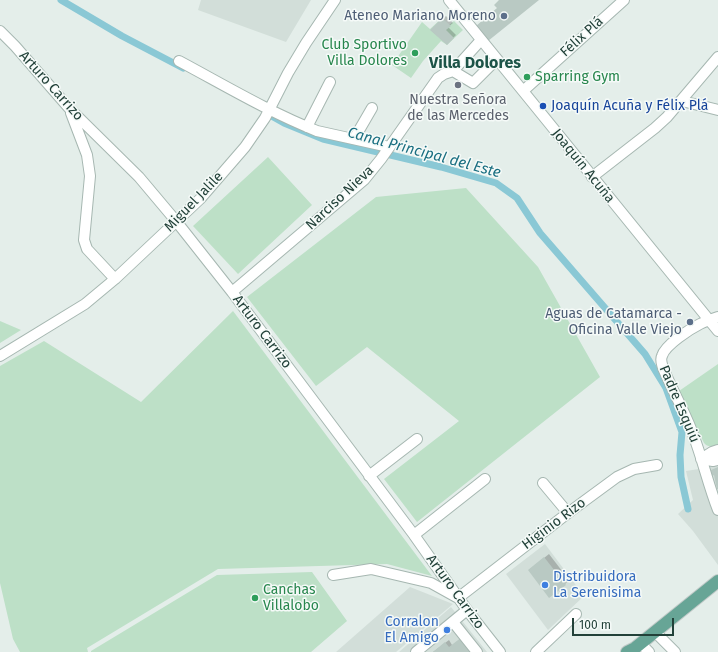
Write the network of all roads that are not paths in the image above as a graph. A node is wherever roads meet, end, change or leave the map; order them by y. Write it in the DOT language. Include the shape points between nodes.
graph roads {
  1 [pos="335,0"];
  2 [pos="624,0"];
  3 [pos="452,1"];
  4 [pos="0,31"];
  5 [pos="481,40"];
  6 [pos="718,57"];
  7 [pos="497,59"];
  8 [pos="179,61"];
  9 [pos="453,71"];
  10 [pos="330,82"];
  11 [pos="523,91"];
  12 [pos="682,100"];
  13 [pos="69,108"];
  14 [pos="372,108"];
  15 [pos="270,109"];
  16 [pos="718,110"];
  17 [pos="308,127"];
  18 [pos="354,139"];
  19 [pos="389,147"];
  20 [pos="592,177"];
  21 [pos="176,221"];
  22 [pos="115,279"];
  23 [pos="232,292"];
  24 [pos="713,318"];
  25 [pos="718,331"];
  26 [pos="0,356"];
  27 [pos="417,439"];
  28 [pos="718,450"];
  29 [pos="701,459"];
  30 [pos="718,460"];
  31 [pos="657,465"];
  32 [pos="369,476"];
  33 [pos="485,479"];
  34 [pos="543,483"];
  35 [pos="718,510"];
  36 [pos="568,513"];
  37 [pos="414,535"];
  38 [pos="333,575"];
  39 [pos="718,582"];
  40 [pos="458,598"];
  41 [pos="467,610"];
  42 [pos="576,614"];
  43 [pos="453,622"];
  44 [pos="655,632"];
  45 [pos="637,650"];
  46 [pos="416,652"];
  47 [pos="477,652"];
  48 [pos="500,652"];
  49 [pos="536,652"];
  50 [pos="675,652"];
  1 -- 15 [label="street, Miguel Jalile" via="288,73"];
  2 -- 11 [label="street, Félix Plá"];
  3 -- 5 [label="street, Joaquín Acuña"];
  4 -- 13 [label="street, Arturo Carrizo"];
  5 -- 7 [label="street, Joaquín Acuña"];
  5 -- 9 [label="street, Narciso Nieva"];
  6 -- 12 [label="street"];
  7 -- 9 [label="street" via="474,83"];
  7 -- 11 [label="street, Joaquín Acuña"];
  8 -- 15 [label="street"];
  9 -- 19 [label="street, Narciso Nieva" via="438,78"];
  10 -- 17 [label="street"];
  11 -- 20 [label="street, Joaquín Acuña"];
  12 -- 16 [label="street"];
  12 -- 20 [label="street" via="655,128"];
  13 -- 21 [label="street, Arturo Carrizo" via="139,177"];
  13 -- 22 [label="street" via="87,155 90,176 84,240 87,249"];
  14 -- 18 [label="street"];
  15 -- 17 [label="street"];
  15 -- 21 [label="street, Miguel Jalile" via="245,147"];
  17 -- 18 [label="street"];
  18 -- 19 [label="street"];
  19 -- 23 [label="street, Narciso Nieva" via="364,180"];
  20 -- 24 [label="street, Joaquín Acuña"];
  21 -- 22 [label="street, Miguel Jalile"];
  21 -- 23 [label="street, Arturo Carrizo"];
  22 -- 26 [label="street, Miguel Jalile" via="85,304"];
  23 -- 32 [label="street, Arturo Carrizo"];
  24 -- 25 [label="street, Joaquín Acuña"];
  24 -- 29 [label="street, Padre Esquiú" via="670,344 665,349 661,361"];
  27 -- 32 [label="street"];
  28 -- 29 [label="street"];
  29 -- 30 [label="street"];
  29 -- 35 [label="street, Padre Esquiú"];
  31 -- 36 [label="street, Higinio Rizo" via="634,469 617,477"];
  32 -- 37 [label="street, Arturo Carrizo"];
  33 -- 37 [label="street"];
  34 -- 36 [label="street"];
  36 -- 40 [label="street, Higinio Rizo"];
  37 -- 40 [label="street, Arturo Carrizo"];
  38 -- 40 [label="street" via="371,569 431,583"];
  39 -- 44 [label="main road"];
  40 -- 41 [label="street, Arturo Carrizo"];
  41 -- 43 [label="street"];
  41 -- 48 [label="street, Arturo Carrizo"];
  42 -- 49 [label="street"];
  43 -- 46 [label="street"];
  43 -- 47 [label="street"];
  44 -- 45 [label="main road"];
  44 -- 50 [label="street"];
}
